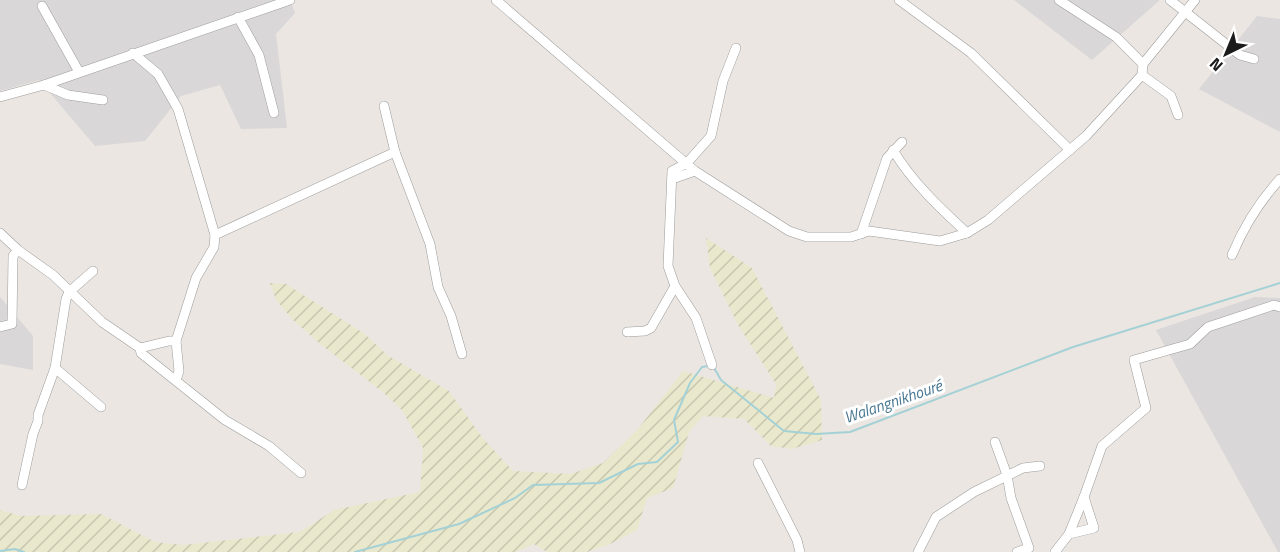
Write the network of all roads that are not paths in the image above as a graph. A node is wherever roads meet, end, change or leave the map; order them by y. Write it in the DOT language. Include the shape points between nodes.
graph roads {
  1 [pos="290,0"];
  2 [pos="496,0"];
  3 [pos="899,0"];
  4 [pos="1059,0"];
  5 [pos="1170,0"];
  6 [pos="1195,0"];
  7 [pos="42,6"];
  8 [pos="1186,12"];
  9 [pos="238,17"];
  10 [pos="736,48"];
  11 [pos="133,54"];
  12 [pos="1254,59"];
  13 [pos="1143,64"];
  14 [pos="79,72"];
  15 [pos="1142,75"];
  16 [pos="44,85"];
  17 [pos="0,97"];
  18 [pos="104,100"];
  19 [pos="384,106"];
  20 [pos="274,113"];
  21 [pos="1178,115"];
  22 [pos="902,142"];
  23 [pos="893,150"];
  24 [pos="1070,150"];
  25 [pos="395,152"];
  26 [pos="687,163"];
  27 [pos="695,171"];
  28 [pos="672,179"];
  29 [pos="1280,179"];
  30 [pos="0,233"];
  31 [pos="967,233"];
  32 [pos="861,234"];
  33 [pos="215,235"];
  34 [pos="18,250"];
  35 [pos="1232,255"];
  36 [pos="93,272"];
  37 [pos="675,286"];
  38 [pos="69,292"];
  39 [pos="1280,307"];
  40 [pos="0,327"];
  41 [pos="627,332"];
  42 [pos="176,341"];
  43 [pos="140,348"];
  44 [pos="462,354"];
  45 [pos="712,365"];
  46 [pos="55,368"];
  47 [pos="176,380"];
  48 [pos="101,406"];
  49 [pos="995,442"];
  50 [pos="758,463"];
  51 [pos="1040,466"];
  52 [pos="301,473"];
  53 [pos="1007,476"];
  54 [pos="21,485"];
  55 [pos="1084,497"];
  56 [pos="1069,534"];
  57 [pos="800,552"];
  58 [pos="918,552"];
  59 [pos="1017,552"];
  60 [pos="1055,552"];
  1 -- 9 [label="street"];
  2 -- 26 [label="street"];
  3 -- 24 [label="street" via="971,53"];
  4 -- 13 [label="street" via="1116,37"];
  5 -- 8 [label="street"];
  6 -- 8 [label="street"];
  7 -- 14 [label="street"];
  8 -- 12 [label="street" via="1240,55"];
  8 -- 13 [label="street"];
  9 -- 11 [label="street"];
  9 -- 20 [label="street" via="259,55"];
  10 -- 26 [label="street" via="723,81 711,136"];
  11 -- 14 [label="street"];
  11 -- 33 [label="street" via="158,74 177,110"];
  13 -- 15 [label="street"];
  14 -- 16 [label="street"];
  15 -- 21 [label="street" via="1171,96"];
  15 -- 24 [label="street"];
  16 -- 17 [label="street"];
  16 -- 18 [label="street" via="69,95"];
  19 -- 25 [label="street"];
  22 -- 23 [label="street"];
  23 -- 31 [label="street" via="935,203"];
  23 -- 32 [label="street"];
  24 -- 31 [label="street" via="988,220"];
  25 -- 33 [label="street"];
  25 -- 44 [label="street" via="430,244 438,287"];
  26 -- 27 [label="street"];
  26 -- 28 [label="street" via="672,171"];
  27 -- 28 [label="street"];
  27 -- 32 [label="street" via="789,231 807,237"];
  28 -- 37 [label="street" via="668,266"];
  29 -- 35 [label="street" via="1260,202"];
  30 -- 34 [label="street"];
  31 -- 32 [label="street" via="940,241 869,231"];
  33 -- 42 [label="street" via="214,247 196,278"];
  34 -- 38 [label="street"];
  34 -- 40 [label="street" via="13,256 12,324"];
  36 -- 38 [label="street"];
  37 -- 41 [label="street" via="651,328"];
  37 -- 45 [label="street" via="696,318"];
  38 -- 43 [label="street" via="102,322"];
  38 -- 46 [label="street"];
  39 -- 55 [label="street" via="1274,305 1208,327 1190,344 1134,360 1146,408 1102,446"];
  42 -- 43 [label="street"];
  42 -- 47 [label="street"];
  43 -- 47 [label="street" via="141,353"];
  46 -- 48 [label="street"];
  46 -- 54 [label="street" via="38,415"];
  47 -- 52 [label="street"];
  49 -- 53 [label="street"];
  50 -- 57 [label="street"];
  51 -- 53 [label="street" via="1023,468"];
  53 -- 58 [label="street" via="936,516"];
  53 -- 59 [label="street" via="1029,548"];
  55 -- 56 [label="street"];
  55 -- 56 [label="street" via="1094,528"];
  56 -- 60 [label="street"];
}
